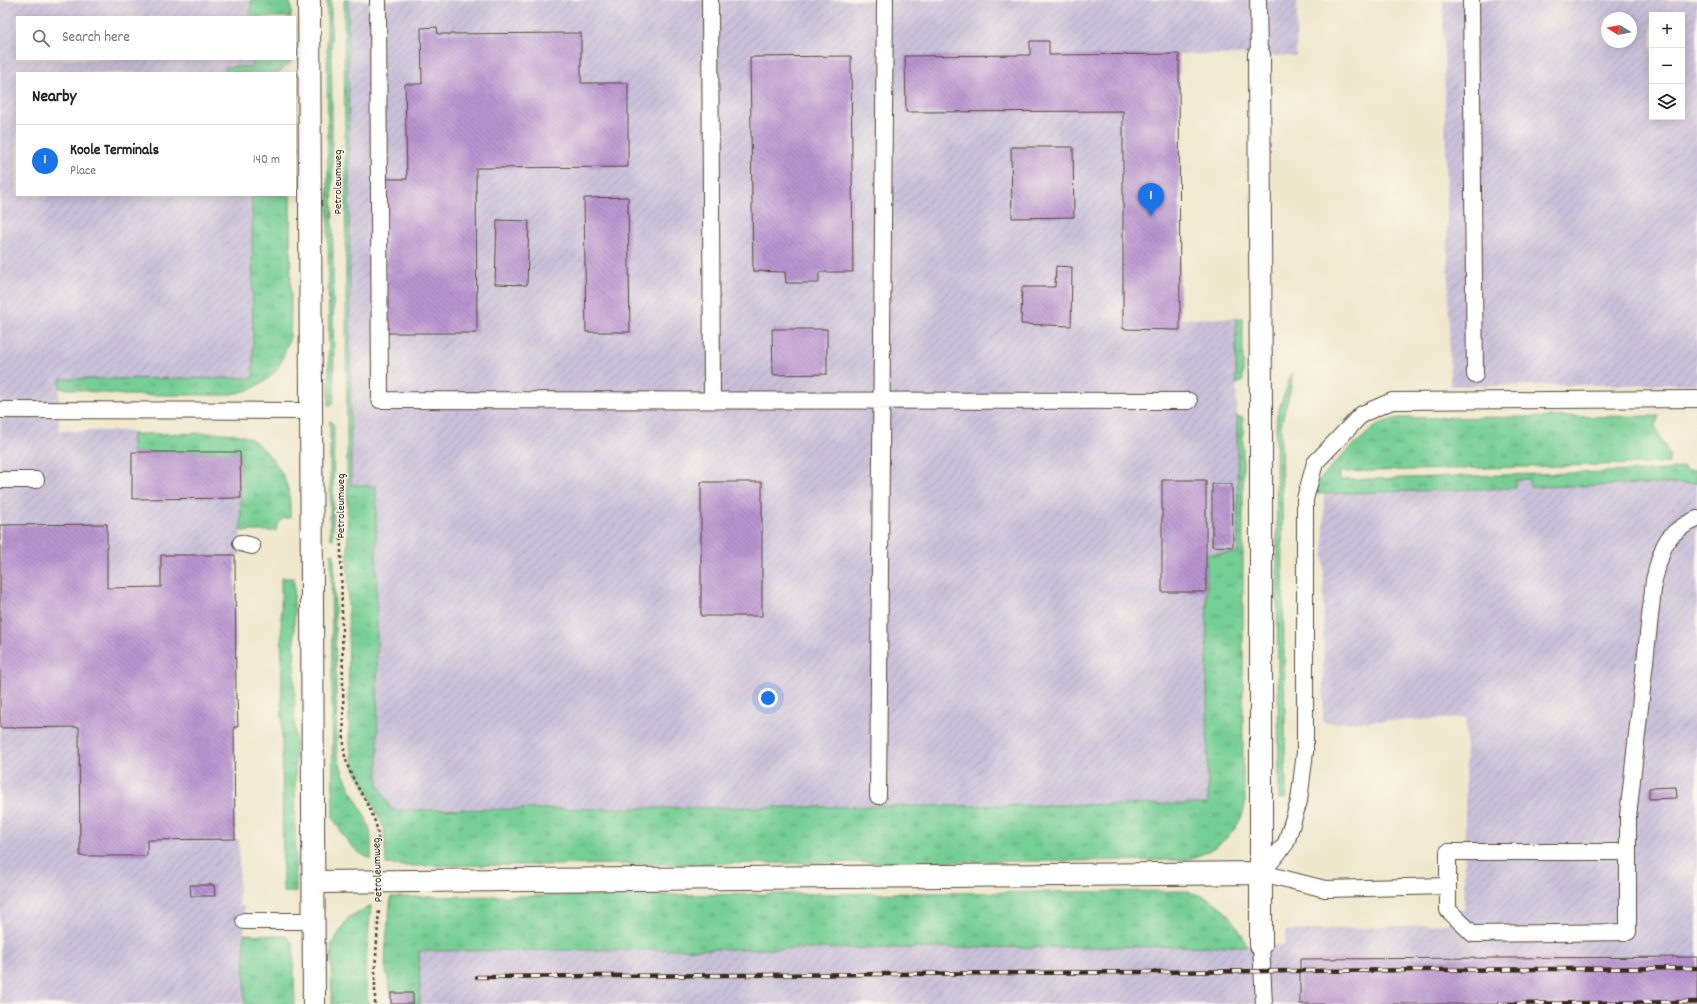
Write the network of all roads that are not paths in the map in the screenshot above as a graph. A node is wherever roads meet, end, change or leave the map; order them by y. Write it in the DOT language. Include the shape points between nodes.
graph roads {
  1 [pos="309,0"];
  2 [pos="378,0"];
  3 [pos="710,0"];
  4 [pos="885,0"];
  5 [pos="1258,0"];
  6 [pos="1471,0"];
  7 [pos="1259,55"];
  8 [pos="1475,375"];
  9 [pos="881,399"];
  10 [pos="1697,399"];
  11 [pos="712,400"];
  12 [pos="1188,400"];
  13 [pos="0,410"];
  14 [pos="311,411"];
  15 [pos="0,480"];
  16 [pos="36,480"];
  17 [pos="1697,519"];
  18 [pos="878,796"];
  19 [pos="1628,852"];
  20 [pos="1262,873"];
  21 [pos="314,882"];
  22 [pos="1448,886"];
  23 [pos="244,920"];
  24 [pos="314,921"];
  25 [pos="1260,945"];
  26 [pos="314,1004"];
  27 [pos="1264,1004"];
  1 -- 14 [label="street"];
  2 -- 11 [label="lane" via="380,400"];
  3 -- 11 [label="lane"];
  4 -- 9 [label="lane"];
  5 -- 7 [label="lane"];
  6 -- 8 [label="lane"];
  7 -- 20 [label="street"];
  9 -- 11 [label="lane"];
  9 -- 12 [label="lane"];
  9 -- 18 [label="lane"];
  10 -- 20 [label="lane" via="1392,401 1362,414 1315,463 1305,499 1305,752 1299,801 1286,843"];
  13 -- 14 [label="lane"];
  14 -- 21 [label="street"];
  15 -- 16 [label="lane"];
  17 -- 19 [label="lane" via="1682,525 1668,538 1660,555 1654,580 1630,785"];
  19 -- 22 [label="lane" via="1448,852"];
  19 -- 22 [label="lane" via="1628,932 1474,934 1448,910"];
  20 -- 21 [label="street"];
  20 -- 22 [label="lane" via="1325,889"];
  20 -- 25 [label="street"];
  21 -- 24 [label="street"];
  23 -- 24 [label="lane"];
  24 -- 26 [label="street"];
  25 -- 27 [label="lane"];
}
